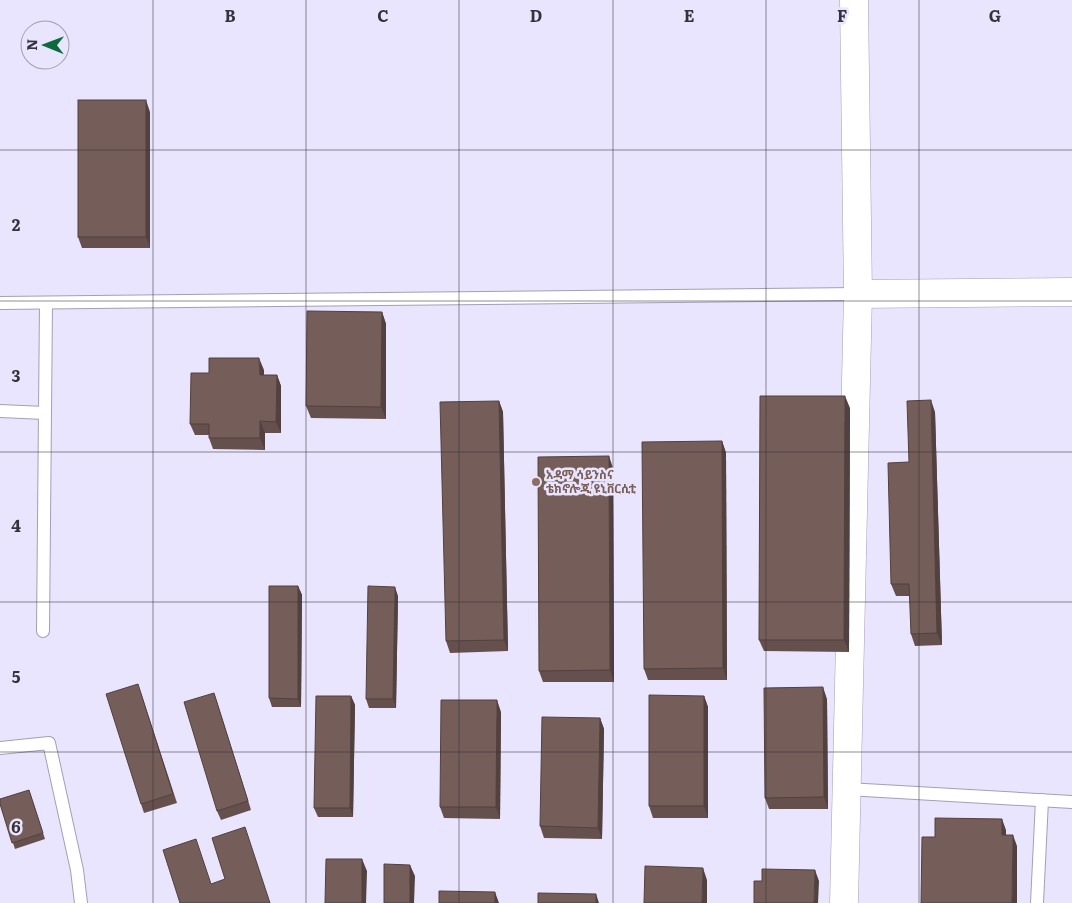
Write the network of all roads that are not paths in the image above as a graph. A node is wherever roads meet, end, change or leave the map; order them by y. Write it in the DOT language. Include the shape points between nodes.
graph roads {
  1 [pos="854,0"];
  2 [pos="1072,292"];
  3 [pos="858,294"];
  4 [pos="0,303"];
  5 [pos="46,303"];
  6 [pos="0,411"];
  7 [pos="45,413"];
  8 [pos="43,631"];
  9 [pos="0,748"];
  10 [pos="847,788"];
  11 [pos="1042,800"];
  12 [pos="1072,802"];
  13 [pos="81,903"];
  14 [pos="844,903"];
  15 [pos="1037,903"];
  1 -- 3 [label="street"];
  2 -- 3 [label="street"];
  3 -- 5 [label="lane"];
  3 -- 10 [label="street"];
  4 -- 5 [label="lane"];
  5 -- 7 [label="lane"];
  6 -- 7 [label="lane"];
  7 -- 8 [label="lane"];
  9 -- 13 [label="lane" via="49,743 77,870"];
  10 -- 11 [label="lane"];
  10 -- 14 [label="street"];
  11 -- 12 [label="lane"];
  11 -- 15 [label="lane"];
}
